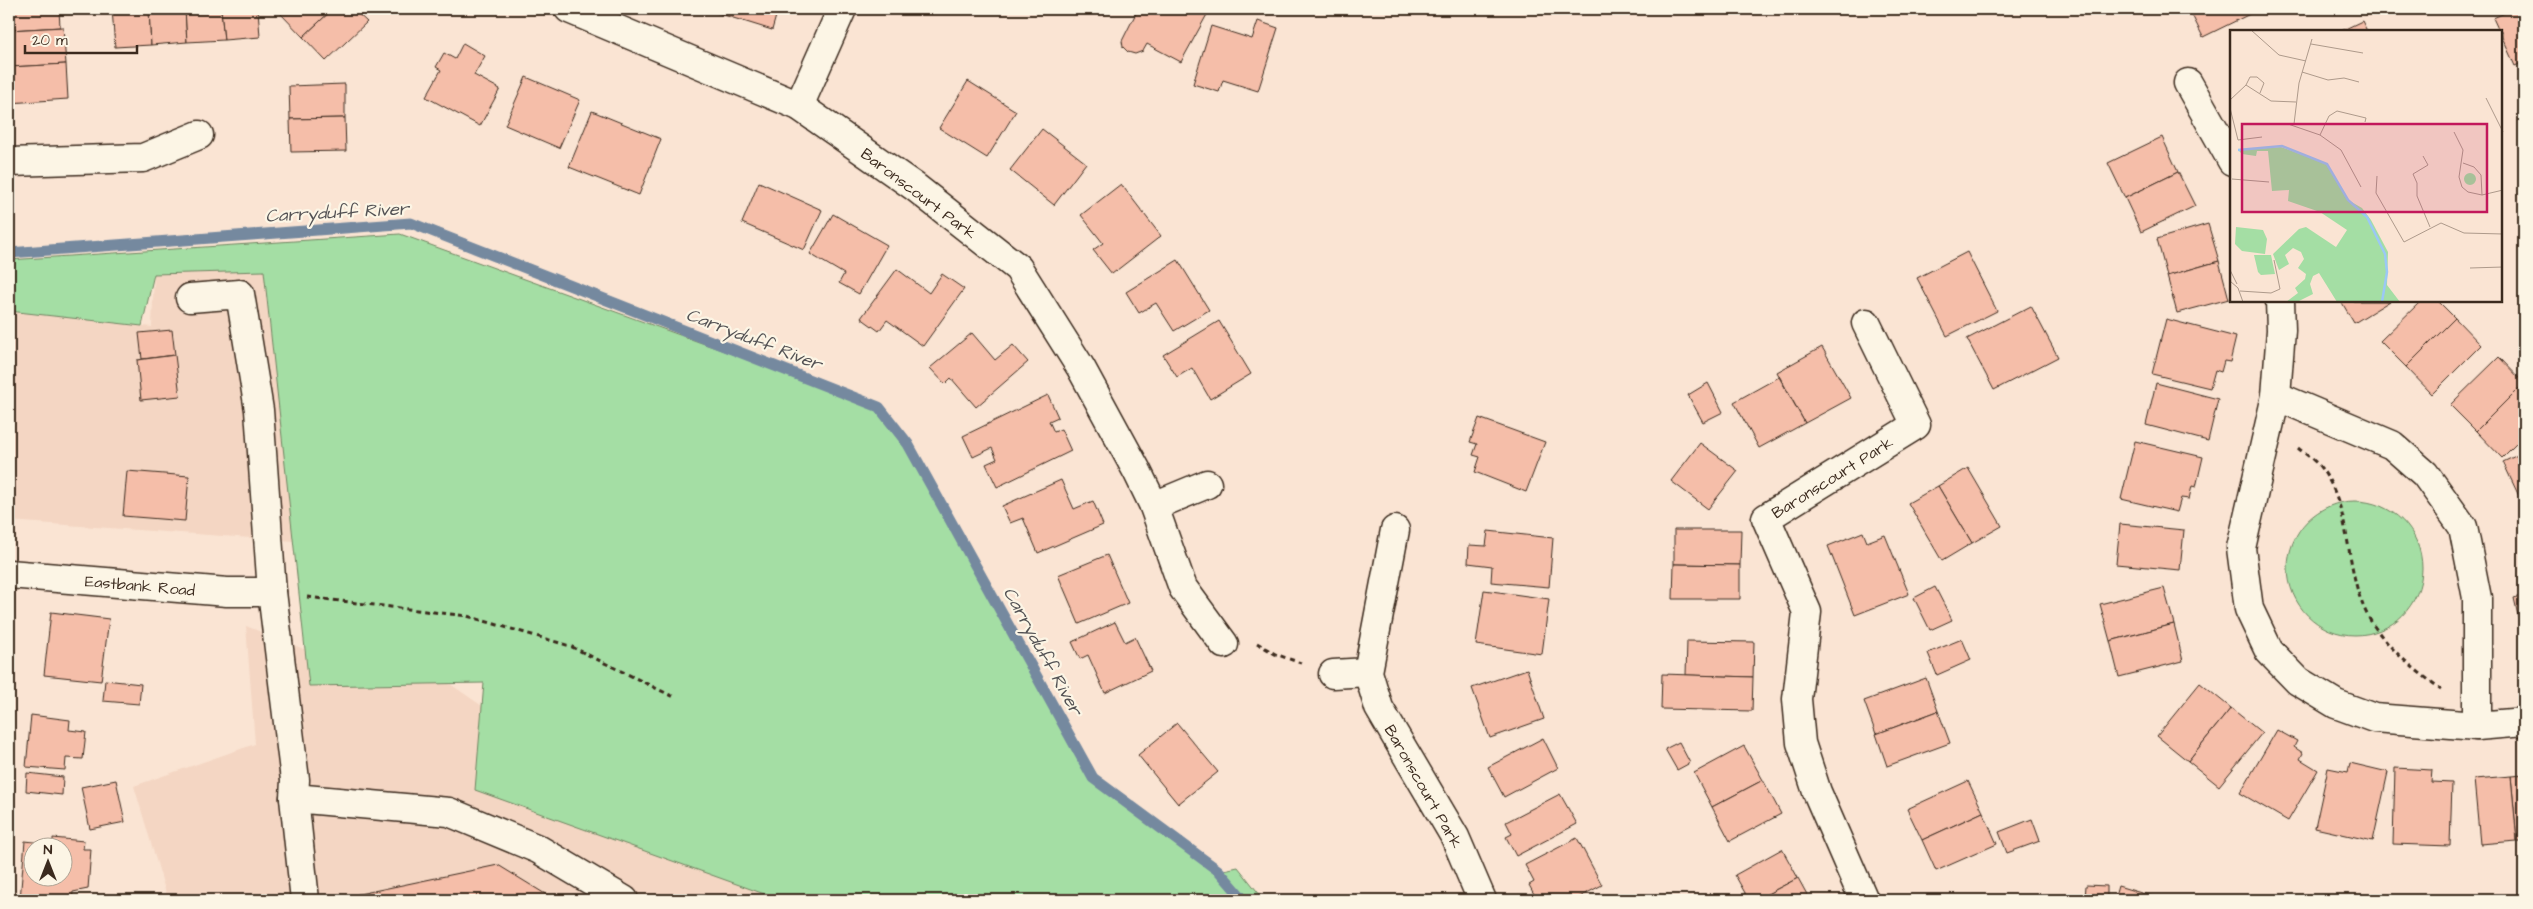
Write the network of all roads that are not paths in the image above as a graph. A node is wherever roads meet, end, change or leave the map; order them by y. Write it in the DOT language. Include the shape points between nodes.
graph roads {
  1 [pos="569,9"];
  2 [pos="842,9"];
  3 [pos="2188,83"];
  4 [pos="799,106"];
  5 [pos="200,134"];
  6 [pos="2230,157"];
  7 [pos="9,162"];
  8 [pos="190,298"];
  9 [pos="2280,302"];
  10 [pos="1866,323"];
  11 [pos="2276,396"];
  12 [pos="1207,484"];
  13 [pos="1154,506"];
  14 [pos="1395,530"];
  15 [pos="9,574"];
  16 [pos="272,592"];
  17 [pos="1224,644"];
  18 [pos="1368,672"];
  19 [pos="1333,674"];
  20 [pos="2477,714"];
  21 [pos="2524,722"];
  22 [pos="294,798"];
  23 [pos="305,900"];
  24 [pos="624,900"];
  25 [pos="1482,900"];
  26 [pos="1864,900"];
  1 -- 4 [label="street, Baronscourt Park"];
  2 -- 4 [label="street"];
  3 -- 6 [label="street"];
  4 -- 13 [label="street, Baronscourt Park" via="915,187 1018,268 1081,368"];
  5 -- 7 [label="street" via="143,158"];
  8 -- 16 [label="street" via="240,294 259,410"];
  9 -- 11 [label="street"];
  10 -- 26 [label="street, Baronscourt Park" via="1916,426 1766,518 1807,612 1797,700 1801,743 1817,792"];
  11 -- 20 [label="street" via="2392,445 2425,474 2463,527 2477,598"];
  11 -- 20 [label="street" via="2241,548 2249,609 2269,651 2298,681 2336,704 2374,718"];
  12 -- 13 [label="street"];
  13 -- 17 [label="street, Baronscourt Park" via="1183,588"];
  14 -- 18 [label="street, Baronscourt Park"];
  15 -- 16 [label="street, Eastbank Road" via="227,592"];
  16 -- 22 [label="street" via="295,780"];
  18 -- 19 [label="street"];
  18 -- 25 [label="street, Baronscourt Park" via="1379,708 1455,837"];
  20 -- 21 [label="street"];
  22 -- 23 [label="street"];
  22 -- 24 [label="street" via="449,812 538,849"];
}
